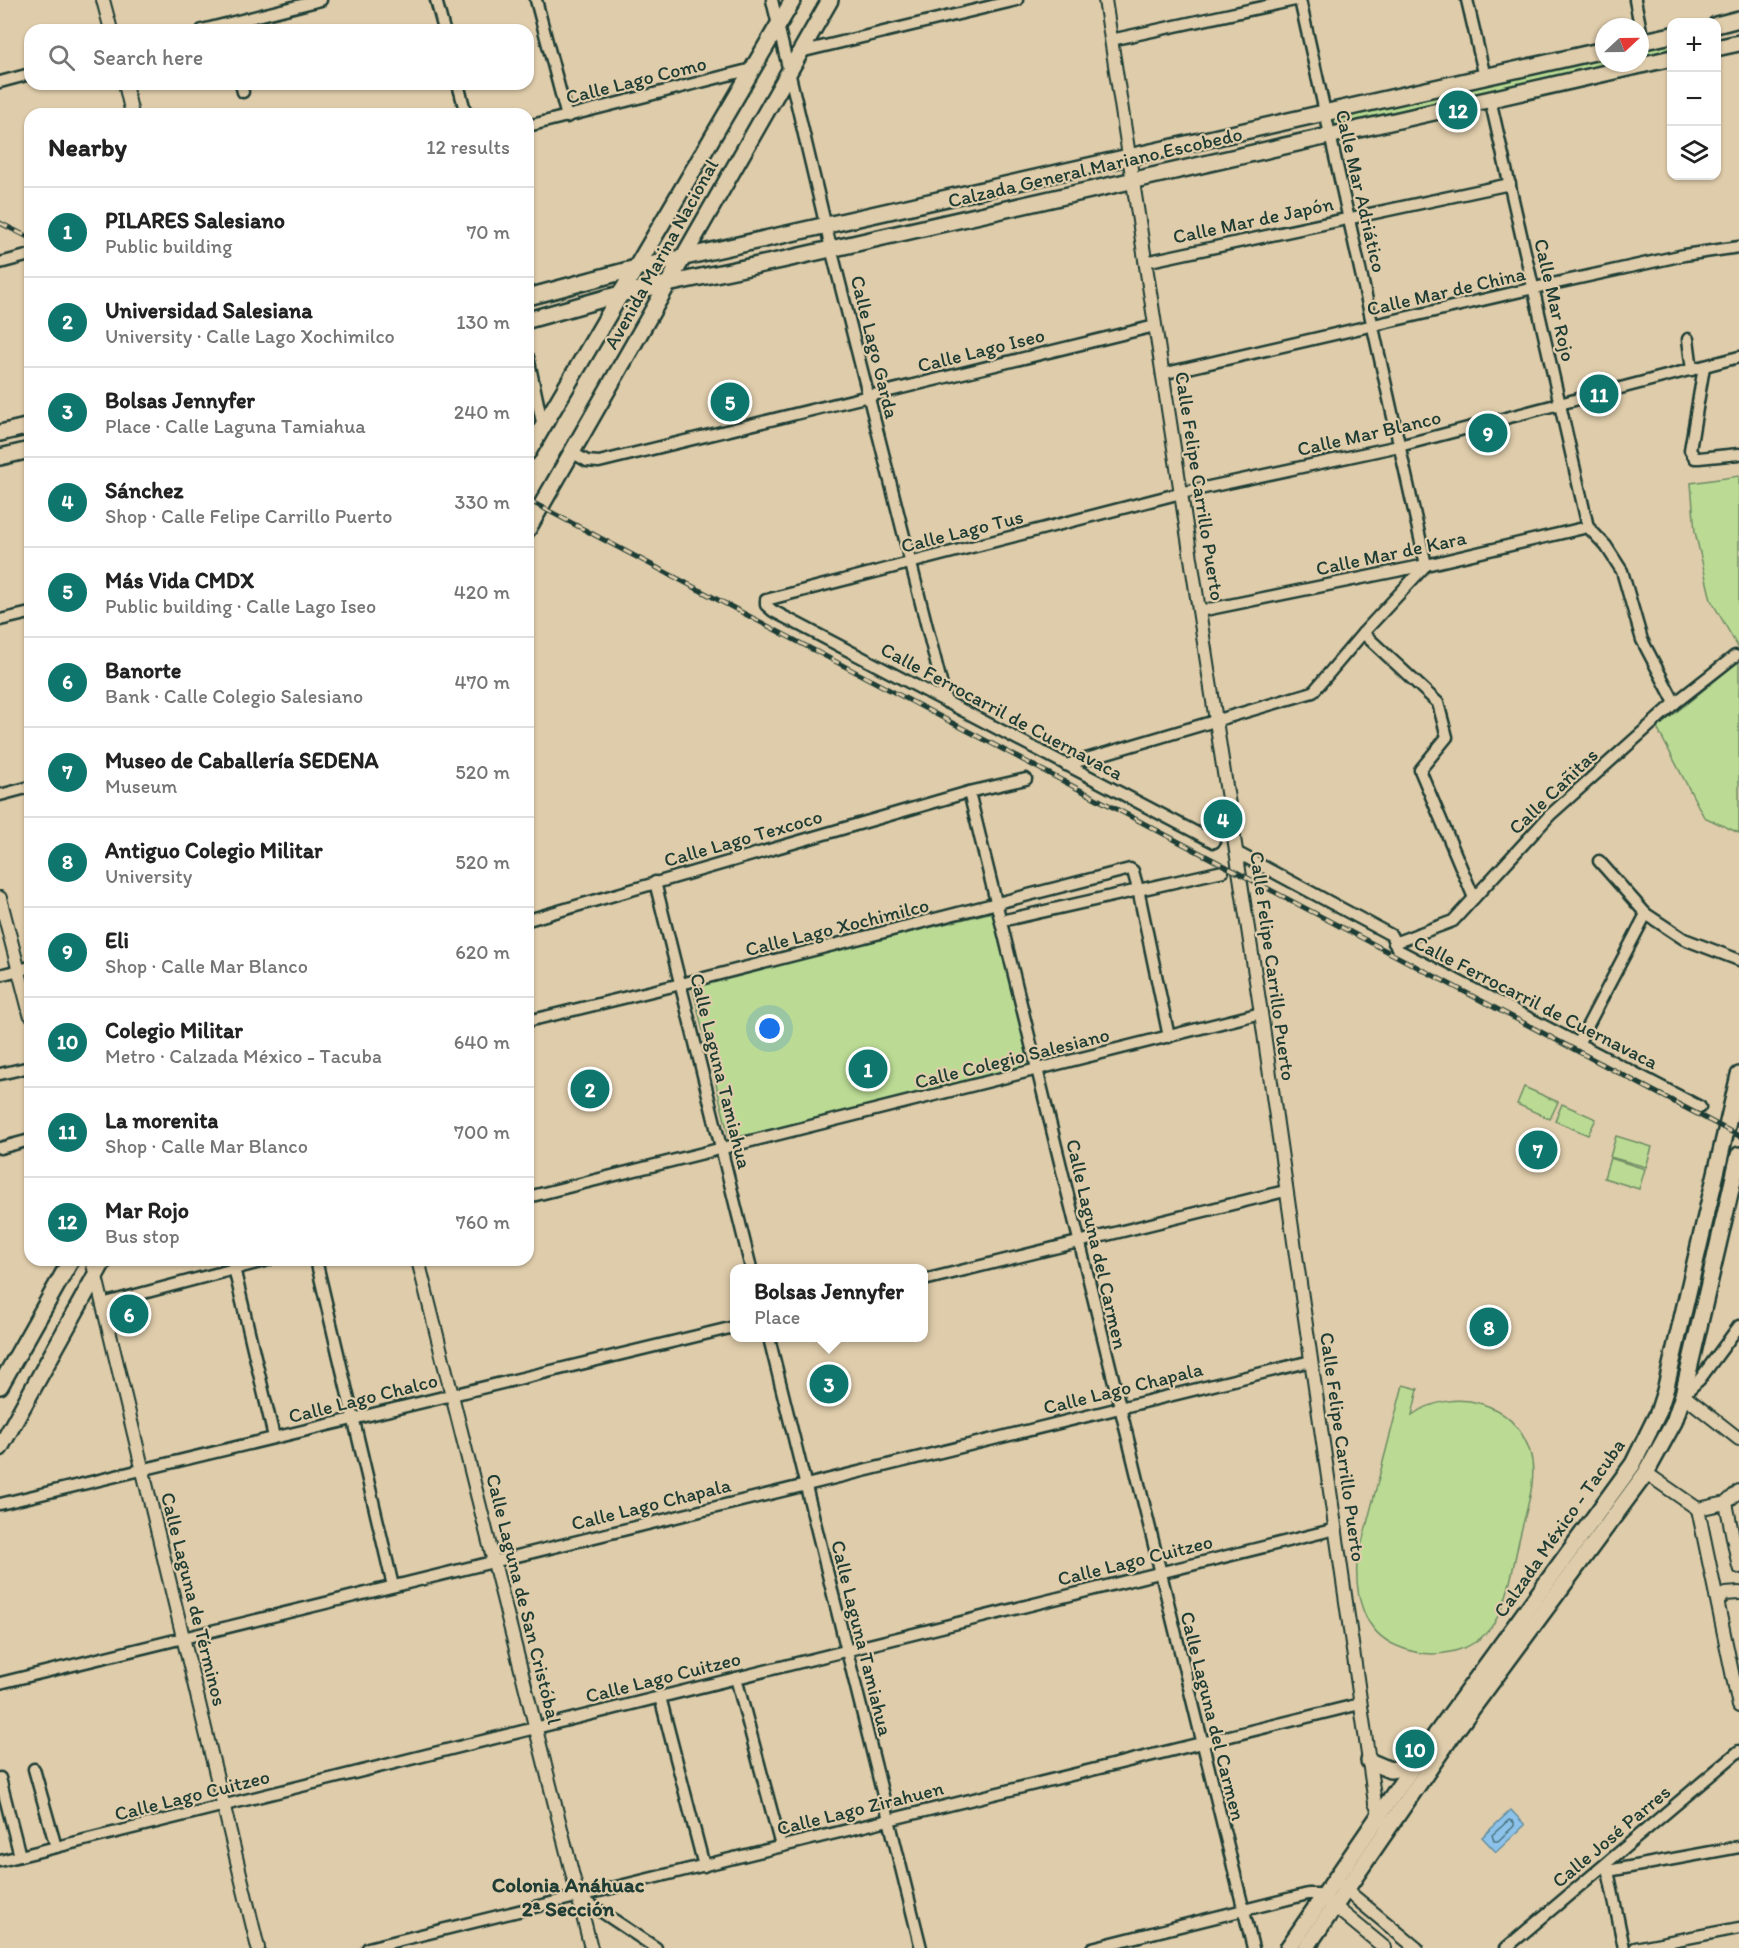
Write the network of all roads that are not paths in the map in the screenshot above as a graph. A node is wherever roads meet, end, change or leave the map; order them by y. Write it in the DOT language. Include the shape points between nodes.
graph roads {
  1 [pos="103,0"];
  2 [pos="321,0"];
  3 [pos="436,0"];
  4 [pos="536,0"];
  5 [pos="772,0"];
  6 [pos="794,0"];
  7 [pos="830,0"];
  8 [pos="1017,0"];
  9 [pos="1105,0"];
  10 [pos="1294,0"];
  11 [pos="1300,0"];
  12 [pos="1467,0"];
  13 [pos="1635,0"];
  14 [pos="1638,18"];
  15 [pos="1739,20"];
  16 [pos="109,24"];
  17 [pos="237,24"];
  18 [pos="442,24"];
  19 [pos="1721,24"];
  20 [pos="778,27"];
  21 [pos="1667,36"];
  22 [pos="1111,40"];
  23 [pos="1649,40"];
  24 [pos="1739,43"];
  25 [pos="1721,47"];
  26 [pos="800,52"];
  27 [pos="1595,52"];
  28 [pos="1667,59"];
  29 [pos="752,69"];
  30 [pos="788,72"];
  31 [pos="24,76"];
  32 [pos="1485,77"];
  33 [pos="0,82"];
  34 [pos="126,90"];
  35 [pos="460,90"];
  36 [pos="1490,99"];
  37 [pos="130,108"];
  38 [pos="464,108"];
  39 [pos="1326,113"];
  40 [pos="567,117"];
  41 [pos="534,125"];
  42 [pos="1330,135"];
  43 [pos="1129,158"];
  44 [pos="1132,180"];
  45 [pos="1510,184"];
  46 [pos="1348,218"];
  47 [pos="826,227"];
  48 [pos="1739,247"];
  49 [pos="831,248"];
  50 [pos="24,257"];
  51 [pos="681,259"];
  52 [pos="1145,262"];
  53 [pos="0,263"];
  54 [pos="636,268"];
  55 [pos="669,283"];
  56 [pos="1534,288"];
  57 [pos="624,293"];
  58 [pos="534,295"];
  59 [pos="534,318"];
  60 [pos="1155,326"];
  61 [pos="1373,327"];
  62 [pos="1688,339"];
  63 [pos="1739,357"];
  64 [pos="1704,367"];
  65 [pos="1692,370"];
  66 [pos="1162,374"];
  67 [pos="534,385"];
  68 [pos="869,397"];
  69 [pos="1560,404"];
  70 [pos="24,427"];
  71 [pos="543,427"];
  72 [pos="0,433"];
  73 [pos="534,442"];
  74 [pos="1399,446"];
  75 [pos="24,451"];
  76 [pos="573,453"];
  77 [pos="1739,454"];
  78 [pos="0,457"];
  79 [pos="1181,493"];
  80 [pos="534,516"];
  81 [pos="1588,527"];
  82 [pos="910,563"];
  83 [pos="1425,565"];
  84 [pos="773,611"];
  85 [pos="1200,611"];
  86 [pos="24,614"];
  87 [pos="0,620"];
  88 [pos="1363,633"];
  89 [pos="1735,656"];
  90 [pos="946,702"];
  91 [pos="1675,703"];
  92 [pos="1216,721"];
  93 [pos="1066,765"];
  94 [pos="1026,778"];
  95 [pos="24,789"];
  96 [pos="969,792"];
  97 [pos="0,795"];
  98 [pos="1214,842"];
  99 [pos="1236,852"];
  100 [pos="1599,861"];
  101 [pos="1223,871"];
  102 [pos="655,882"];
  103 [pos="1138,890"];
  104 [pos="0,898"];
  105 [pos="1474,898"];
  106 [pos="997,905"];
  107 [pos="1646,914"];
  108 [pos="534,918"];
  109 [pos="1001,921"];
  110 [pos="1394,943"];
  111 [pos="1739,960"];
  112 [pos="24,968"];
  113 [pos="0,975"];
  114 [pos="681,984"];
  115 [pos="1261,1013"];
  116 [pos="534,1020"];
  117 [pos="1169,1036"];
  118 [pos="1578,1044"];
  119 [pos="24,1068"];
  120 [pos="1037,1071"];
  121 [pos="0,1074"];
  122 [pos="1739,1075"];
  123 [pos="1736,1100"];
  124 [pos="1700,1107"];
  125 [pos="24,1142"];
  126 [pos="0,1148"];
  127 [pos="722,1150"];
  128 [pos="1739,1155"];
  129 [pos="1716,1168"];
  130 [pos="1733,1177"];
  131 [pos="1285,1191"];
  132 [pos="534,1196"];
  133 [pos="1078,1242"];
  134 [pos="750,1264"];
  135 [pos="68,1266"];
  136 [pos="242,1266"];
  137 [pos="317,1266"];
  138 [pos="420,1266"];
  139 [pos="94,1267"];
  140 [pos="234,1268"];
  141 [pos="928,1279"];
  142 [pos="102,1304"];
  143 [pos="1739,1326"];
  144 [pos="730,1328"];
  145 [pos="770,1342"];
  146 [pos="1311,1361"];
  147 [pos="0,1386"];
  148 [pos="452,1395"];
  149 [pos="1683,1395"];
  150 [pos="1118,1408"];
  151 [pos="354,1418"];
  152 [pos="274,1437"];
  153 [pos="1739,1438"];
  154 [pos="0,1448"];
  155 [pos="142,1469"];
  156 [pos="1640,1469"];
  157 [pos="806,1485"];
  158 [pos="1739,1491"];
  159 [pos="1726,1503"];
  160 [pos="0,1504"];
  161 [pos="1698,1509"];
  162 [pos="1335,1529"];
  163 [pos="494,1562"];
  164 [pos="1739,1567"];
  165 [pos="1160,1572"];
  166 [pos="393,1586"];
  167 [pos="1739,1593"];
  168 [pos="1718,1601"];
  169 [pos="183,1638"];
  170 [pos="847,1650"];
  171 [pos="736,1678"];
  172 [pos="0,1683"];
  173 [pos="660,1697"];
  174 [pos="1360,1704"];
  175 [pos="1739,1706"];
  176 [pos="536,1728"];
  177 [pos="1202,1743"];
  178 [pos="1739,1751"];
  179 [pos="1369,1761"];
  180 [pos="1413,1766"];
  181 [pos="34,1769"];
  182 [pos="0,1778"];
  183 [pos="224,1805"];
  184 [pos="1380,1815"];
  185 [pos="889,1820"];
  186 [pos="1390,1828"];
  187 [pos="781,1846"];
  188 [pos="56,1847"];
  189 [pos="1739,1847"];
  190 [pos="20,1856"];
  191 [pos="0,1861"];
  192 [pos="704,1866"];
  193 [pos="1607,1868"];
  194 [pos="1340,1885"];
  195 [pos="578,1896"];
  196 [pos="1329,1902"];
  197 [pos="1242,1910"];
  198 [pos="1739,1928"];
  199 [pos="258,1948"];
  200 [pos="368,1948"];
  201 [pos="591,1948"];
  202 [pos="656,1948"];
  203 [pos="921,1948"];
  204 [pos="1092,1948"];
  205 [pos="1253,1948"];
  206 [pos="1288,1948"];
  207 [pos="1306,1948"];
  208 [pos="1385,1948"];
  209 [pos="1416,1948"];
  210 [pos="1506,1948"];
  211 [pos="1624,1948"];
  212 [pos="1635,1948"];
  1 -- 16 [label="street"];
  2 -- 17 [label="street"];
  3 -- 18 [label="street"];
  4 -- 40 [label="street"];
  5 -- 20 [label="street, Calle Lago Garda"];
  6 -- 20 [label="main road, Avenida Marina Nacional"];
  7 -- 26 [label="main road, Avenida Marina Nacional"];
  8 -- 26 [label="street"];
  9 -- 22 [label="street, Calle Felipe Carrillo Puerto"];
  10 -- 22 [label="street"];
  11 -- 39 [label="street, Calle Mar Adriático"];
  12 -- 32 [label="street"];
  13 -- 14 [label="street"];
  15 -- 19 [label="main road"];
  20 -- 29 [label="main road, Avenida Marina Nacional"];
  20 -- 30 [label="street, Calle Lago Garda"];
  21 -- 23 [label="main road"];
  22 -- 43 [label="street, Calle Felipe Carrillo Puerto"];
  24 -- 25 [label="main road"];
  26 -- 30 [label="main road, Avenida Marina Nacional"];
  27 -- 32 [label="main road, Calzada General Mariano Escobedo"];
  28 -- 36 [label="main road, Calzada General Mariano Escobedo"];
  29 -- 40 [label="street, Calle Lago Como"];
  29 -- 54 [label="main road, Avenida Marina Nacional"];
  30 -- 47 [label="street, Calle Lago Garda"];
  30 -- 51 [label="main road, Avenida Marina Nacional"];
  31 -- 33 [label="street"];
  32 -- 39 [label="main road, Calzada General Mariano Escobedo"];
  34 -- 37 [label="street"];
  35 -- 38 [label="street"];
  36 -- 42 [label="main road, Calzada General Mariano Escobedo"];
  36 -- 45 [label="street, Calle Mar Rojo"];
  39 -- 42 [label="street, Calle Mar Adriático"];
  39 -- 43 [label="main road, Calzada General Mariano Escobedo"];
  40 -- 41 [label="street, Calle Lago Como"];
  42 -- 44 [label="main road, Calzada General Mariano Escobedo"];
  42 -- 46 [label="street, Calle Mar Adriático"];
  43 -- 44 [label="street, Calle Felipe Carrillo Puerto"];
  43 -- 47 [label="main road, Calzada General Mariano Escobedo"];
  44 -- 49 [label="main road, Calzada General Mariano Escobedo"];
  44 -- 52 [label="street, Calle Felipe Carrillo Puerto"];
  45 -- 46 [label="street, Calle Mar de Japón"];
  45 -- 56 [label="street, Calle Mar Rojo"];
  46 -- 52 [label="street, Calle Mar de Japón"];
  46 -- 61 [label="street, Calle Mar Adriático"];
  47 -- 49 [label="street, Calle Lago Garda"];
  47 -- 51 [label="main road, Calzada General Mariano Escobedo"];
  48 -- 56 [label="street, Calle Mar de China"];
  49 -- 55 [label="main road, Calzada General Mariano Escobedo"];
  49 -- 68 [label="street, Calle Lago Garda"];
  50 -- 53 [label="street"];
  51 -- 54 [label="main road, Calzada General Mariano Escobedo"];
  51 -- 55 [label="main road, Avenida Marina Nacional"];
  52 -- 60 [label="street, Calle Felipe Carrillo Puerto"];
  54 -- 57 [label="main road, Avenida Marina Nacional"];
  54 -- 58 [label="main road, Calzada General Mariano Escobedo"];
  55 -- 57 [label="main road, Calzada General Mariano Escobedo"];
  55 -- 76 [label="main road, Avenida Marina Nacional"];
  56 -- 61 [label="street, Calle Mar de China"];
  56 -- 69 [label="street, Calle Mar Rojo"];
  57 -- 59 [label="main road, Calzada General Mariano Escobedo"];
  57 -- 71 [label="main road, Avenida Marina Nacional"];
  60 -- 66 [label="street, Calle Felipe Carrillo Puerto"];
  60 -- 68 [label="street, Calle Lago Iseo"];
  61 -- 66 [label="street, Calle Mar de China"];
  61 -- 74 [label="street, Calle Mar Adriático"];
  62 -- 65 [label="street"];
  63 -- 64 [label="street, Calle Mar Blanco"];
  64 -- 65 [label="street, Calle Mar Blanco"];
  64 -- 77 [label="street" via="1690,445 1692,455 1699,458"];
  65 -- 69 [label="street, Calle Mar Blanco"];
  66 -- 79 [label="street, Calle Felipe Carrillo Puerto"];
  67 -- 71 [label="street"];
  68 -- 76 [label="street, Calle Lago Iseo" via="598,462"];
  68 -- 82 [label="street, Calle Lago Garda"];
  69 -- 74 [label="street, Calle Mar Blanco"];
  69 -- 81 [label="street, Calle Mar Rojo"];
  70 -- 72 [label="main road"];
  71 -- 73 [label="main road, Avenida Marina Nacional"];
  74 -- 79 [label="street, Calle Mar Blanco"];
  74 -- 83 [label="street, Calle Mar Adriático"];
  75 -- 78 [label="main road"];
  76 -- 80 [label="main road, Avenida Marina Nacional"];
  79 -- 82 [label="street, Calle Lago Tus"];
  79 -- 85 [label="street, Calle Felipe Carrillo Puerto"];
  81 -- 83 [label="street, Calle Mar de Kara"];
  81 -- 91 [label="street, Calle Mar Rojo" via="1622,571 1642,640"];
  82 -- 84 [label="street, Calle Lago Tus" via="771,597 766,605"];
  82 -- 90 [label="street, Calle Lago Garda"];
  83 -- 85 [label="street, Calle Mar de Kara"];
  83 -- 88 [label="street"];
  84 -- 90 [label="street, Calle Ferrocarril de Cuernavaca"];
  85 -- 92 [label="street, Calle Felipe Carrillo Puerto"];
  86 -- 87 [label="street"];
  88 -- 92 [label="street" via="1313,692"];
  88 -- 105 [label="street" via="1438,703 1448,737 1420,770"];
  89 -- 91 [label="street, Calle Cañitas"];
  90 -- 93 [label="street, Calle Ferrocarril de Cuernavaca"];
  91 -- 105 [label="street, Calle Cañitas" via="1550,815"];
  92 -- 93 [label="street"];
  92 -- 99 [label="street, Calle Felipe Carrillo Puerto"];
  93 -- 98 [label="street, Calle Ferrocarril de Cuernavaca"];
  94 -- 96 [label="street, Calle Lago Texcoco"];
  95 -- 97 [label="street"];
  96 -- 102 [label="street, Calle Lago Texcoco"];
  96 -- 106 [label="street, Calle Laguna del Carmen"];
  99 -- 110 [label="street, Calle Ferrocarril de Cuernavaca" via="1391,935"];
  99 -- 115 [label="street, Calle Felipe Carrillo Puerto"];
  100 -- 107 [label="street"];
  101 -- 103 [label="street"];
  102 -- 108 [label="street, Calle Lago Texcoco"];
  102 -- 114 [label="street, Calle Laguna Tamiahua"];
  103 -- 106 [label="street, Calle Lago Xochimilco" via="1130,869"];
  103 -- 109 [label="street"];
  103 -- 117 [label="street"];
  104 -- 112 [label="street"];
  105 -- 110 [label="street, Calle Cañitas" via="1453,921"];
  106 -- 109 [label="street, Calle Laguna del Carmen"];
  106 -- 114 [label="street, Calle Lago Xochimilco"];
  107 -- 111 [label="street" via="1684,939"];
  107 -- 118 [label="street"];
  109 -- 120 [label="street, Calle Laguna del Carmen"];
  110 -- 118 [label="street, Calle Ferrocarril de Cuernavaca" via="1398,950"];
  112 -- 113 [label="street"];
  114 -- 116 [label="street, Calle Lago Xochimilco"];
  114 -- 127 [label="street, Calle Laguna Tamiahua"];
  115 -- 117 [label="street, Calle Colegio Salesiano"];
  115 -- 131 [label="street, Calle Felipe Carrillo Puerto"];
  117 -- 120 [label="street, Calle Colegio Salesiano"];
  118 -- 124 [label="street, Calle Ferrocarril de Cuernavaca"];
  119 -- 121 [label="street"];
  120 -- 127 [label="street, Calle Colegio Salesiano"];
  120 -- 133 [label="street, Calle Laguna del Carmen"];
  122 -- 123 [label="main road, Calzada México - Tacuba"];
  123 -- 129 [label="main road, Calzada México - Tacuba"];
  125 -- 126 [label="street"];
  127 -- 132 [label="street, Calle Colegio Salesiano"];
  127 -- 134 [label="street, Calle Laguna Tamiahua"];
  128 -- 130 [label="main road, Calzada México - Tacuba"];
  129 -- 130 [label="main road" via="1728,1164"];
  129 -- 156 [label="main road, Calzada México - Tacuba" via="1665,1391"];
  130 -- 149 [label="main road, Calzada México - Tacuba"];
  131 -- 133 [label="street"];
  131 -- 146 [label="street, Calle Felipe Carrillo Puerto"];
  133 -- 141 [label="street"];
  133 -- 150 [label="street, Calle Laguna del Carmen"];
  135 -- 147 [label="main road"];
  136 -- 140 [label="street"];
  137 -- 151 [label="street"];
  138 -- 148 [label="street, Calle Laguna de San Cristóbal"];
  139 -- 142 [label="street, Calle Laguna de Términos"];
  139 -- 154 [label="main road"];
  140 -- 142 [label="street"];
  140 -- 152 [label="street"];
  142 -- 155 [label="street, Calle Laguna de Términos"];
  143 -- 149 [label="street" via="1700,1379"];
  144 -- 148 [label="street, Calle Lago Chalco"];
  145 -- 157 [label="street, Calle Laguna Tamiahua"];
  146 -- 150 [label="street, Calle Lago Chapala"];
  146 -- 162 [label="street, Calle Felipe Carrillo Puerto"];
  148 -- 151 [label="street, Calle Lago Chalco"];
  148 -- 163 [label="street, Calle Laguna de San Cristóbal"];
  149 -- 153 [label="street"];
  149 -- 156 [label="main road, Calzada México - Tacuba" via="1674,1422"];
  150 -- 157 [label="street, Calle Lago Chapala"];
  150 -- 165 [label="street, Calle Laguna del Carmen"];
  151 -- 152 [label="street, Calle Lago Chalco"];
  151 -- 166 [label="street"];
  152 -- 155 [label="street, Calle Lago Chalco"];
  155 -- 160 [label="street, Calle Lago Chalco"];
  155 -- 169 [label="street, Calle Laguna de Términos"];
  156 -- 161 [label="street"];
  156 -- 180 [label="main road, Calzada México - Tacuba"];
  156 -- 186 [label="main road, Calzada México - Tacuba"];
  157 -- 163 [label="street, Calle Lago Chapala"];
  157 -- 170 [label="street, Calle Laguna Tamiahua"];
  158 -- 159 [label="street"];
  159 -- 161 [label="street"];
  159 -- 164 [label="street"];
  161 -- 168 [label="street"];
  162 -- 165 [label="street, Calle Lago Cuitzeo"];
  162 -- 174 [label="street, Calle Felipe Carrillo Puerto"];
  163 -- 166 [label="street, Calle Lago Chapala"];
  163 -- 176 [label="street, Calle Laguna de San Cristóbal"];
  165 -- 170 [label="street, Calle Lago Cuitzeo"];
  165 -- 177 [label="street, Calle Laguna del Carmen"];
  166 -- 169 [label="street, Calle Lago Chapala"];
  167 -- 168 [label="street" via="1725,1594"];
  168 -- 175 [label="street"];
  169 -- 172 [label="street, Calle Lago Chapala"];
  169 -- 183 [label="street, Calle Laguna de Términos"];
  170 -- 171 [label="street, Calle Lago Cuitzeo"];
  170 -- 185 [label="street, Calle Laguna Tamiahua"];
  171 -- 173 [label="street, Calle Lago Cuitzeo"];
  171 -- 187 [label="street"];
  173 -- 176 [label="street, Calle Lago Cuitzeo"];
  173 -- 192 [label="street"];
  174 -- 177 [label="street, Calle Lago Zirahuen"];
  174 -- 179 [label="street, Calle Felipe Carrillo Puerto"];
  176 -- 183 [label="street, Calle Lago Cuitzeo"];
  176 -- 195 [label="street, Calle Laguna de San Cristóbal"];
  177 -- 185 [label="street, Calle Lago Zirahuen"];
  177 -- 197 [label="street, Calle Laguna del Carmen"];
  178 -- 193 [label="street, Calle José Parres"];
  179 -- 180 [label="main road" via="1390,1770"];
  179 -- 184 [label="street, Calle Felipe Carrillo Puerto"];
  180 -- 184 [label="main road, Calzada México - Tacuba"];
  181 -- 188 [label="street"];
  182 -- 190 [label="street"];
  183 -- 188 [label="street, Calle Lago Cuitzeo"];
  183 -- 199 [label="street, Calle Laguna de Términos"];
  184 -- 186 [label="street, Calle Felipe Carrillo Puerto"];
  184 -- 194 [label="main road, Calzada México - Tacuba"];
  185 -- 187 [label="street, Calle Lago Zirahuen"];
  185 -- 203 [label="street, Calle Laguna Tamiahua"];
  186 -- 194 [label="main road, Calzada México - Tacuba"];
  187 -- 192 [label="street, Calle Lago Zirahuen"];
  188 -- 190 [label="street, Calle Lago Cuitzeo"];
  189 -- 193 [label="street"];
  190 -- 191 [label="street, Calle Lago Cuitzeo"];
  192 -- 195 [label="street, Calle Lago Zirahuen"];
  193 -- 210 [label="street, Calle José Parres"];
  193 -- 211 [label="street"];
  194 -- 196 [label="main road, Calzada México - Tacuba"];
  194 -- 209 [label="street"];
  195 -- 200 [label="street, Calle Lago Zirahuen"];
  195 -- 201 [label="street, Calle Laguna de San Cristóbal"];
  195 -- 202 [label="street"];
  196 -- 197 [label="street" via="1314,1893"];
  196 -- 206 [label="main road, Calzada México - Tacuba"];
  196 -- 207 [label="main road, Calzada México - Tacuba"];
  196 -- 208 [label="street"];
  197 -- 204 [label="street"];
  197 -- 205 [label="street, Calle Laguna del Carmen"];
  198 -- 212 [label="street"];
}
